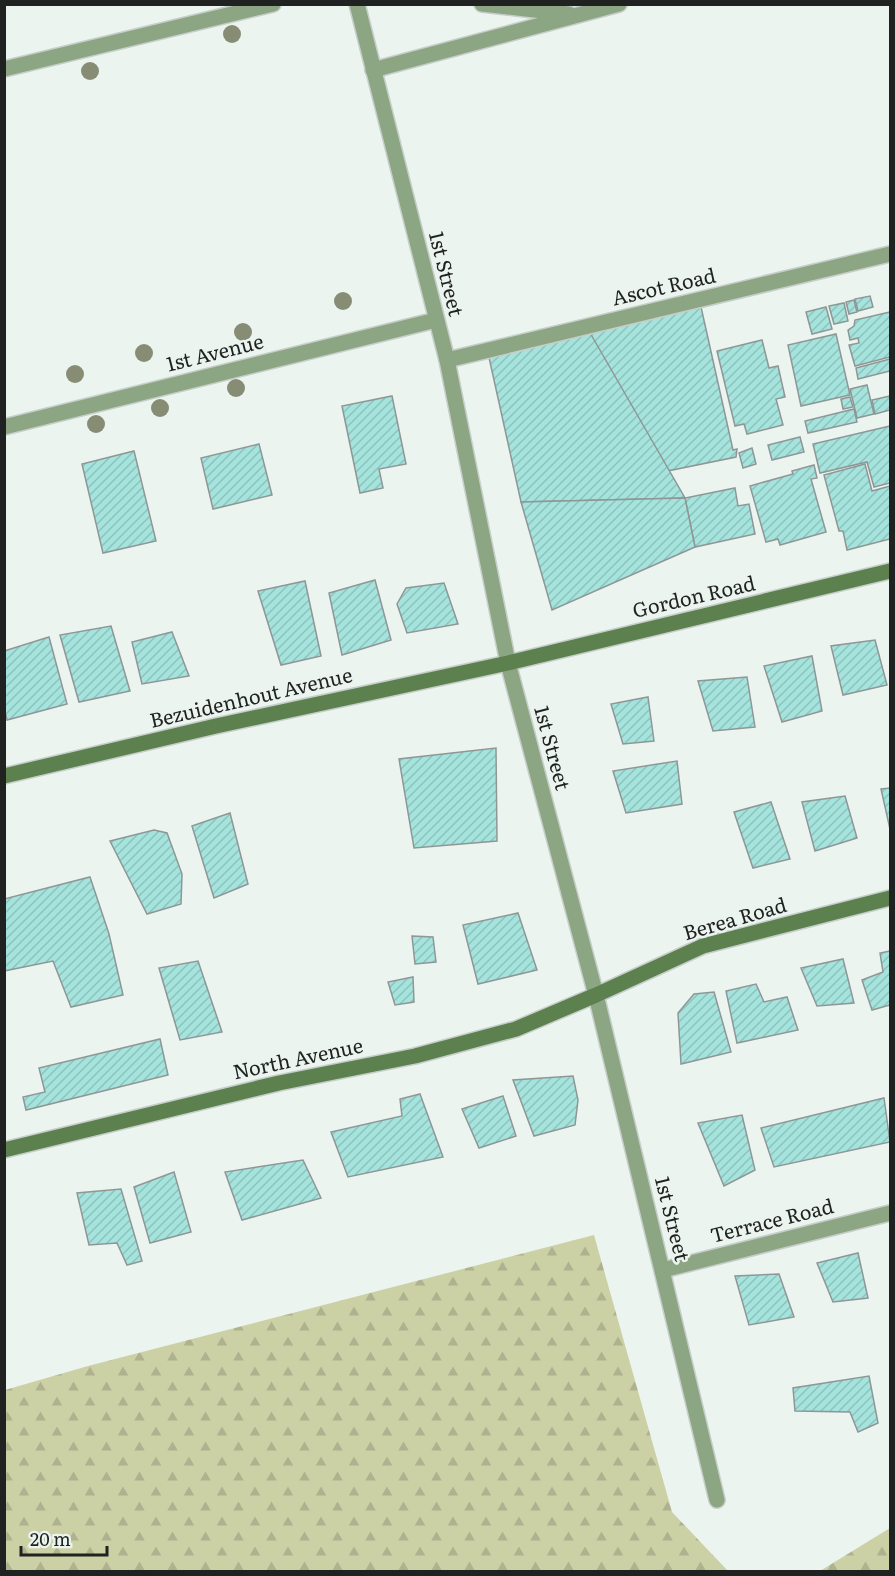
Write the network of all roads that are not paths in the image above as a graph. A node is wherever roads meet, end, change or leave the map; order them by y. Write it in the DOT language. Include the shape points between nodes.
graph roads {
  1 [pos="273,4"];
  2 [pos="357,4"];
  3 [pos="482,4"];
  4 [pos="619,4"];
  5 [pos="578,14"];
  6 [pos="4,69"];
  7 [pos="373,70"];
  8 [pos="891,254"];
  9 [pos="436,320"];
  10 [pos="447,360"];
  11 [pos="4,427"];
  12 [pos="891,571"];
  13 [pos="508,663"];
  14 [pos="4,777"];
  15 [pos="891,898"];
  16 [pos="596,995"];
  17 [pos="4,1150"];
  18 [pos="891,1213"];
  19 [pos="663,1270"];
  20 [pos="717,1500"];
  1 -- 6 [label="street"];
  2 -- 7 [label="street, 1st Street"];
  3 -- 5 [label="street"];
  4 -- 5 [label="street"];
  5 -- 7 [label="street"];
  7 -- 9 [label="street, 1st Street"];
  8 -- 10 [label="street, Ascot Road"];
  9 -- 10 [label="street, 1st Street"];
  9 -- 11 [label="street, 1st Avenue"];
  10 -- 13 [label="street, 1st Street"];
  12 -- 13 [label="street, Gordon Road"];
  13 -- 14 [label="street, Bezuidenhout Avenue"];
  13 -- 16 [label="street, 1st Street"];
  15 -- 16 [label="street, Berea Road" via="703,946"];
  16 -- 17 [label="street, North Avenue" via="505,1032 415,1056 279,1083"];
  16 -- 19 [label="street, 1st Street"];
  18 -- 19 [label="street, Terrace Road"];
  19 -- 20 [label="street, 1st Street"];
}
